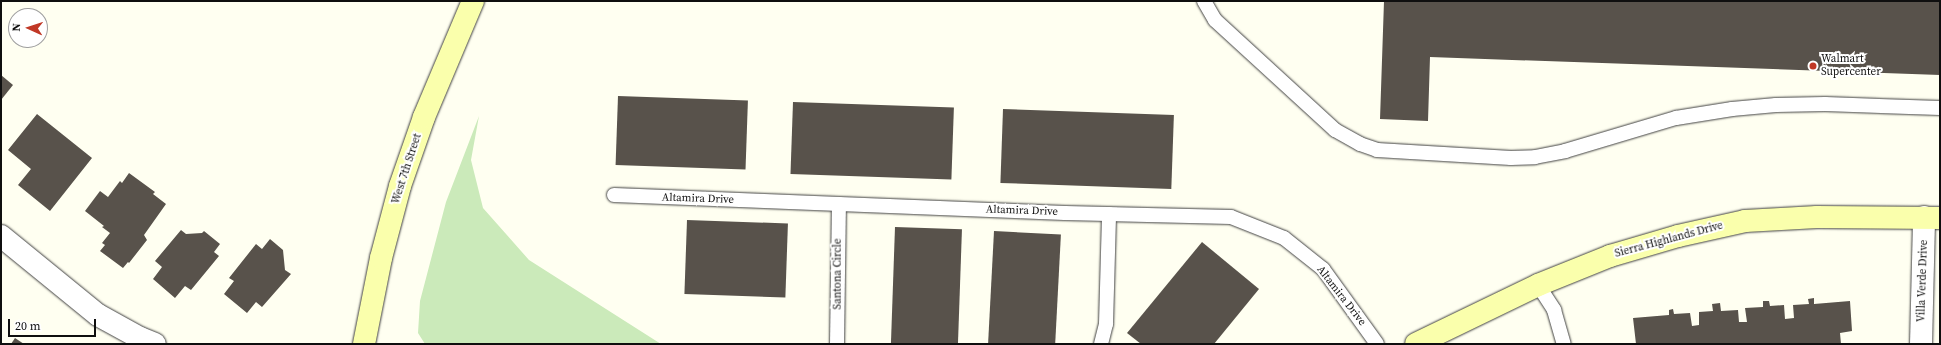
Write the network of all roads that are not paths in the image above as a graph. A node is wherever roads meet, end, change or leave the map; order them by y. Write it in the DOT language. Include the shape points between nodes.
graph roads {
  1 [pos="473,1"];
  2 [pos="1204,1"];
  3 [pos="1940,108"];
  4 [pos="614,195"];
  5 [pos="838,204"];
  6 [pos="1109,214"];
  7 [pos="1932,218"];
  8 [pos="1,236"];
  9 [pos="1538,285"];
  10 [pos="155,344"];
  11 [pos="364,344"];
  12 [pos="838,344"];
  13 [pos="1101,344"];
  14 [pos="1377,344"];
  15 [pos="1416,344"];
  16 [pos="1564,344"];
  17 [pos="1921,344"];
  1 -- 11 [label="street, West 7th Street" via="424,116 400,186 381,258"];
  2 -- 3 [label="lane" via="1215,20 1335,130 1377,150 1511,158 1535,157 1565,151 1676,118 1732,109 1776,104"];
  4 -- 5 [label="lane, Altamira Drive"];
  5 -- 6 [label="lane, Altamira Drive"];
  5 -- 12 [label="lane, Santona Circle"];
  6 -- 13 [label="lane" via="1106,324"];
  6 -- 14 [label="lane, Altamira Drive" via="1231,217 1284,238 1323,269"];
  7 -- 9 [label="street, Sierra Highlands Drive" via="1816,217 1746,221 1678,236 1610,256"];
  7 -- 17 [label="street, Villa Verde Drive"];
  8 -- 10 [label="street" via="98,315"];
  9 -- 15 [label="street, Sierra Highlands Drive"];
  9 -- 16 [label="lane" via="1554,310"];
}
